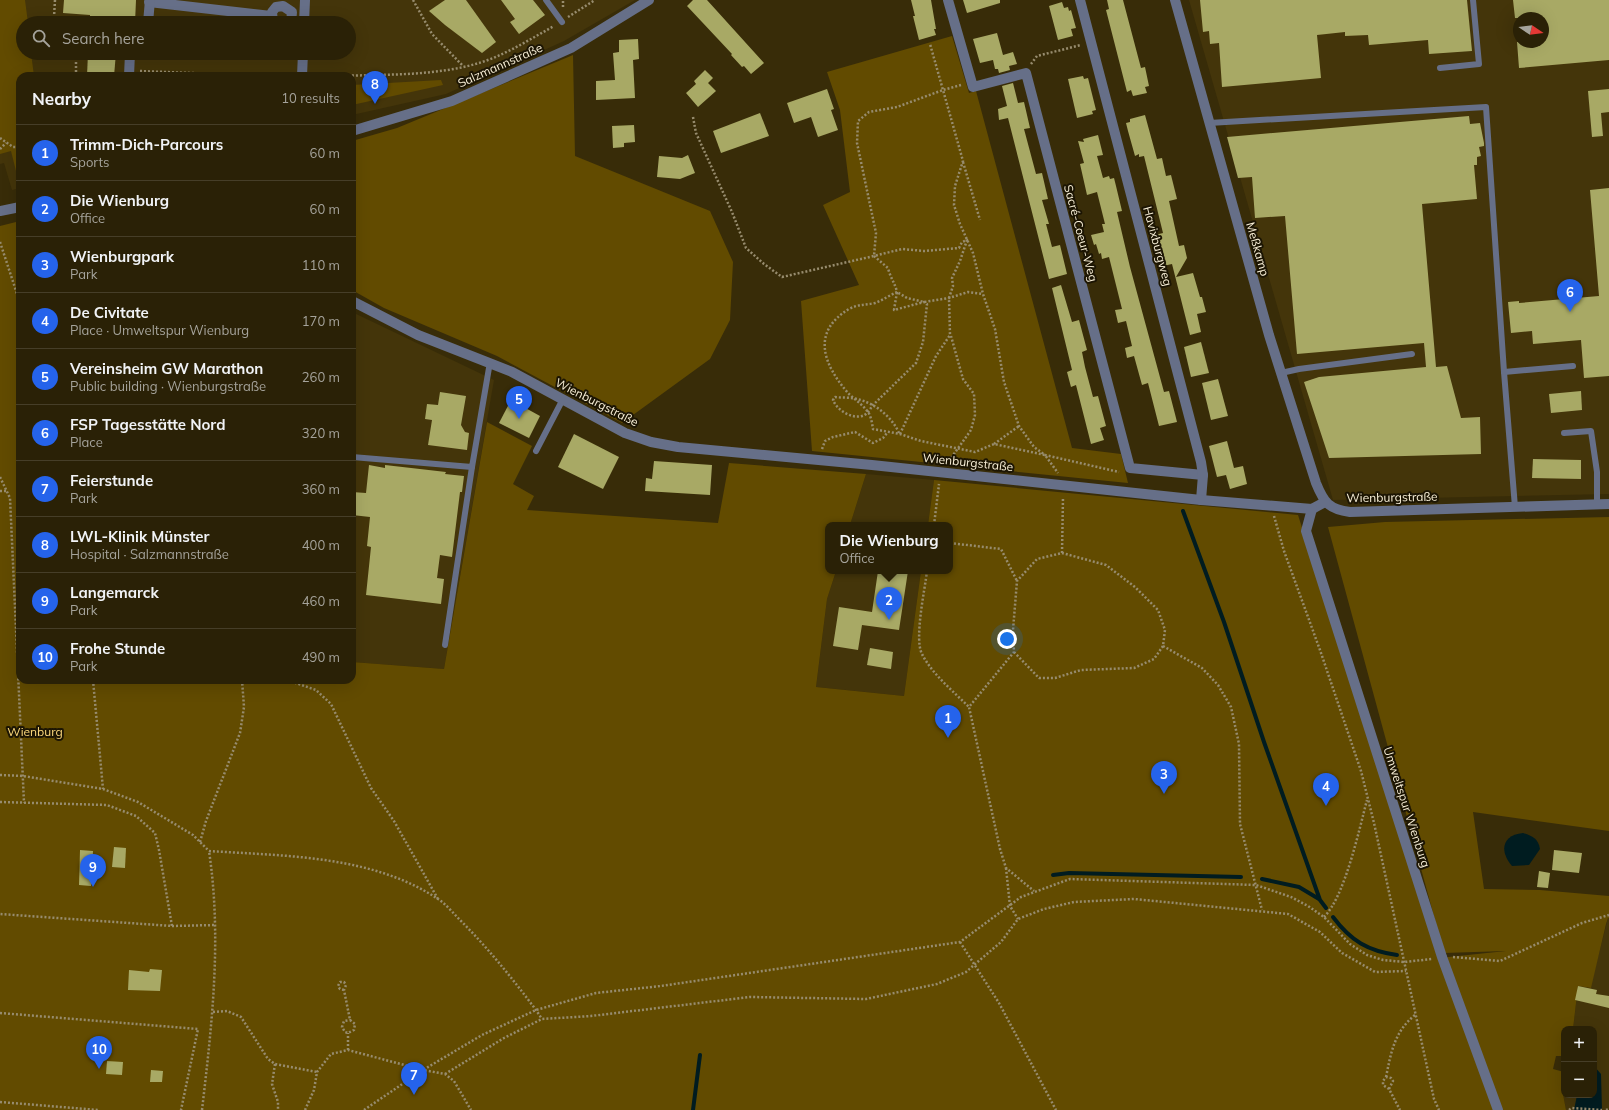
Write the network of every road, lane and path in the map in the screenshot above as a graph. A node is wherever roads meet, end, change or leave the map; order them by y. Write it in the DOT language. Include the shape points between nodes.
graph roads {
  1 [pos="55,0"];
  2 [pos="305,0"];
  3 [pos="413,0"];
  4 [pos="546,0"];
  5 [pos="595,0"];
  6 [pos="649,0"];
  7 [pos="948,0"];
  8 [pos="1080,0"];
  9 [pos="1175,0"];
  10 [pos="1473,0"];
  11 [pos="150,1"];
  12 [pos="54,16"];
  13 [pos="149,16"];
  14 [pos="252,16"];
  15 [pos="273,16"];
  16 [pos="291,16"];
  17 [pos="304,16"];
  18 [pos="562,22"];
  19 [pos="1091,42"];
  20 [pos="930,44"];
  21 [pos="76,60"];
  22 [pos="130,60"];
  23 [pos="303,60"];
  24 [pos="463,66"];
  25 [pos="1440,68"];
  26 [pos="76,72"];
  27 [pos="129,72"];
  28 [pos="302,72"];
  29 [pos="1026,73"];
  30 [pos="356,75"];
  31 [pos="972,82"];
  32 [pos="943,90"];
  33 [pos="693,117"];
  34 [pos="1209,123"];
  35 [pos="356,130"];
  36 [pos="0,138"];
  37 [pos="6,143"];
  38 [pos="16,147"];
  39 [pos="0,149"];
  40 [pos="963,161"];
  41 [pos="16,208"];
  42 [pos="0,211"];
  43 [pos="980,220"];
  44 [pos="967,240"];
  45 [pos="0,242"];
  46 [pos="874,256"];
  47 [pos="16,291"];
  48 [pos="897,292"];
  49 [pos="983,294"];
  50 [pos="949,298"];
  51 [pos="924,302"];
  52 [pos="356,303"];
  53 [pos="950,335"];
  54 [pos="1412,354"];
  55 [pos="490,362"];
  56 [pos="1573,366"];
  57 [pos="1504,372"];
  58 [pos="1281,373"];
  59 [pos="563,399"];
  60 [pos="856,399"];
  61 [pos="873,405"];
  62 [pos="868,412"];
  63 [pos="1019,426"];
  64 [pos="1564,432"];
  65 [pos="887,433"];
  66 [pos="900,434"];
  67 [pos="994,444"];
  68 [pos="958,448"];
  69 [pos="536,451"];
  70 [pos="1045,455"];
  71 [pos="356,457"];
  72 [pos="818,460"];
  73 [pos="472,467"];
  74 [pos="1130,468"];
  75 [pos="941,472"];
  76 [pos="1202,476"];
  77 [pos="0,477"];
  78 [pos="1063,484"];
  79 [pos="0,491"];
  80 [pos="7,491"];
  81 [pos="1201,500"];
  82 [pos="1325,502"];
  83 [pos="1597,504"];
  84 [pos="1609,504"];
  85 [pos="1274,506"];
  86 [pos="1515,507"];
  87 [pos="1312,509"];
  88 [pos="934,522"];
  89 [pos="953,543"];
  90 [pos="1062,552"];
  91 [pos="927,574"];
  92 [pos="1017,581"];
  93 [pos="16,626"];
  94 [pos="445,645"];
  95 [pos="1163,646"];
  96 [pos="1014,652"];
  97 [pos="19,684"];
  98 [pos="93,684"];
  99 [pos="242,684"];
  100 [pos="299,684"];
  101 [pos="969,707"];
  102 [pos="0,775"];
  103 [pos="23,776"];
  104 [pos="103,789"];
  105 [pos="1368,799"];
  106 [pos="0,802"];
  107 [pos="24,803"];
  108 [pos="200,842"];
  109 [pos="209,851"];
  110 [pos="1006,868"];
  111 [pos="1256,885"];
  112 [pos="1034,891"];
  113 [pos="438,899"];
  114 [pos="1010,906"];
  115 [pos="1262,910"];
  116 [pos="0,914"];
  117 [pos="1609,915"];
  118 [pos="1324,917"];
  119 [pos="1018,919"];
  120 [pos="216,925"];
  121 [pos="172,926"];
  122 [pos="960,942"];
  123 [pos="1442,957"];
  124 [pos="1404,962"];
  125 [pos="974,965"];
  126 [pos="1406,971"];
  127 [pos="344,990"];
  128 [pos="536,1010"];
  129 [pos="213,1012"];
  130 [pos="0,1013"];
  131 [pos="1415,1015"];
  132 [pos="542,1019"];
  133 [pos="350,1020"];
  134 [pos="348,1033"];
  135 [pos="348,1050"];
  136 [pos="275,1064"];
  137 [pos="423,1070"];
  138 [pos="317,1072"];
  139 [pos="445,1074"];
  140 [pos="1386,1077"];
  141 [pos="1389,1089"];
  142 [pos="0,1102"];
  143 [pos="1571,1109"];
  144 [pos="98,1110"];
  145 [pos="181,1110"];
  146 [pos="202,1110"];
  147 [pos="278,1110"];
  148 [pos="305,1110"];
  149 [pos="364,1110"];
  150 [pos="471,1110"];
  151 [pos="1056,1110"];
  152 [pos="1400,1110"];
  153 [pos="1439,1110"];
  154 [pos="1498,1110"];
  155 [pos="1602,1110"];
  1 -- 12 [label="path"];
  2 -- 17 [label="street"];
  3 -- 24 [label="path" via="432,34"];
  4 -- 18 [label="lane"];
  5 -- 18 [label="path"];
  6 -- 35 [label="street, Salzmannstraße" via="571,48 452,101"];
  7 -- 31 [label="street"];
  8 -- 19 [label="street, Havixburgweg"];
  9 -- 34 [label="street, Meßkamp"];
  10 -- 25 [label="lane" via="1479,64"];
  11 -- 13 [label="street"];
  11 -- 14 [label="street"];
  15 -- 16 [label="street" via="274,9 283,6 290,9"];
  18 -- 24 [label="path" via="499,56"];
  19 -- 29 [label="path" via="1036,56"];
  19 -- 76 [label="street, Havixburgweg" via="1201,462"];
  20 -- 32 [label="path"];
  21 -- 26 [label="path"];
  22 -- 27 [label="street"];
  23 -- 28 [label="street"];
  24 -- 30 [label="path" via="440,72"];
  29 -- 31 [label="street" via="973,87"];
  29 -- 74 [label="street, Sacré-Coeur-Weg"];
  31 -- 32 [label="path"];
  32 -- 40 [label="path"];
  32 -- 46 [label="path" via="897,107 869,112 858,121 857,143 876,233"];
  33 -- 46 [label="path" via="696,133 746,248 764,264 782,277"];
  34 -- 57 [label="lane" via="1486,107"];
  34 -- 58 [label="street, Meßkamp"];
  36 -- 37 [label="path"];
  37 -- 38 [label="path"];
  37 -- 39 [label="path"];
  40 -- 43 [label="path"];
  40 -- 44 [label="path" via="955,186 954,205"];
  41 -- 42 [label="street"];
  44 -- 46 [label="path" via="962,242 959,248 924,251 902,249"];
  44 -- 49 [label="path" via="973,253"];
  44 -- 50 [label="path" via="952,278 953,286"];
  45 -- 47 [label="path"];
  46 -- 48 [label="path" via="888,268"];
  48 -- 51 [label="path" via="907,298"];
  48 -- 51 [label="path" via="894,310"];
  48 -- 60 [label="path" via="876,302 856,305 827,328 827,361 849,394"];
  49 -- 50 [label="path" via="968,292"];
  49 -- 63 [label="path" via="995,329 1004,382"];
  50 -- 51 [label="path"];
  50 -- 53 [label="path"];
  51 -- 61 [label="path" via="927,304 923,342 916,363"];
  52 -- 55 [label="street, Wienburgstraße" via="418,336"];
  53 -- 66 [label="path" via="936,356"];
  53 -- 68 [label="path" via="963,379 974,394 975,415 971,430"];
  54 -- 58 [label="lane"];
  55 -- 59 [label="street, Wienburgstraße"];
  55 -- 73 [label="lane"];
  56 -- 57 [label="lane"];
  57 -- 86 [label="lane"];
  58 -- 82 [label="street, Meßkamp" via="1316,484"];
  59 -- 69 [label="lane"];
  59 -- 72 [label="street, Wienburgstraße" via="618,430 651,442 678,447"];
  60 -- 61 [label="path"];
  60 -- 62 [label="path"];
  60 -- 62 [label="path" via="835,397 833,400 836,408 856,416 863,416"];
  61 -- 62 [label="path"];
  61 -- 66 [label="path" via="894,422"];
  62 -- 65 [label="path" via="874,429"];
  63 -- 67 [label="path"];
  63 -- 70 [label="path" via="1034,446"];
  64 -- 83 [label="lane" via="1591,431 1597,472"];
  65 -- 66 [label="path"];
  65 -- 72 [label="path" via="883,438 873,442 855,432 834,437 824,441"];
  66 -- 68 [label="path"];
  67 -- 68 [label="path" via="975,452"];
  67 -- 70 [label="path"];
  68 -- 75 [label="path"];
  70 -- 74 [label="path" via="1121,473"];
  70 -- 78 [label="path" via="1060,475"];
  71 -- 73 [label="lane"];
  72 -- 75 [label="street, Wienburgstraße"];
  73 -- 94 [label="lane"];
  74 -- 76 [label="street"];
  75 -- 78 [label="street, Wienburgstraße"];
  75 -- 88 [label="path"];
  76 -- 81 [label="street, Havixburgweg"];
  77 -- 80 [label="path"];
  78 -- 81 [label="street, Wienburgstraße"];
  78 -- 90 [label="path"];
  79 -- 80 [label="path"];
  80 -- 93 [label="path" via="10,498"];
  81 -- 85 [label="street, Wienburgstraße"];
  82 -- 86 [label="street, Wienburgstraße" via="1332,507 1350,512"];
  82 -- 87 [label="street"];
  83 -- 84 [label="street, Wienburgstraße"];
  83 -- 86 [label="street, Wienburgstraße"];
  85 -- 87 [label="street, Wienburgstraße"];
  85 -- 105 [label="path" via="1274,520 1361,771"];
  87 -- 123 [label="street, Umweltspur Wienburg" via="1306,532"];
  89 -- 92 [label="path" via="1001,549"];
  90 -- 92 [label="path" via="1037,559"];
  90 -- 95 [label="path" via="1106,565 1135,586 1158,610 1165,630"];
  91 -- 101 [label="path" via="919,632 921,653 942,680"];
  92 -- 96 [label="path"];
  95 -- 96 [label="path" via="1154,659 1134,668 1081,670 1055,678 1039,678"];
  95 -- 111 [label="path" via="1202,668 1218,685 1231,707 1239,744 1240,824"];
  96 -- 101 [label="path"];
  97 -- 103 [label="path"];
  98 -- 104 [label="path"];
  99 -- 108 [label="path" via="244,706 240,733"];
  100 -- 113 [label="path" via="316,690 331,704 371,788 394,821"];
  101 -- 110 [label="path"];
  102 -- 103 [label="path"];
  103 -- 104 [label="path"];
  103 -- 107 [label="path"];
  104 -- 108 [label="path" via="138,802 193,835"];
  105 -- 118 [label="path" via="1335,902"];
  105 -- 124 [label="path"];
  106 -- 107 [label="path"];
  107 -- 121 [label="path" via="107,805 136,816 155,833"];
  108 -- 109 [label="path"];
  109 -- 113 [label="path" via="320,859 358,865 401,880"];
  109 -- 120 [label="path"];
  110 -- 112 [label="path"];
  110 -- 114 [label="path"];
  111 -- 112 [label="path" via="1070,879"];
  111 -- 115 [label="path"];
  111 -- 118 [label="path" via="1291,897"];
  112 -- 114 [label="path"];
  113 -- 128 [label="path" via="485,944"];
  114 -- 119 [label="path"];
  114 -- 122 [label="path"];
  115 -- 119 [label="path" via="1134,899 1074,902 1044,909"];
  115 -- 126 [label="path" via="1288,914 1320,932 1342,953 1375,972"];
  116 -- 121 [label="path"];
  117 -- 123 [label="path" via="1582,923 1500,961"];
  118 -- 124 [label="path" via="1350,944 1367,955"];
  119 -- 125 [label="path" via="1001,942"];
  120 -- 121 [label="path"];
  120 -- 129 [label="path"];
  122 -- 125 [label="path"];
  122 -- 128 [label="path" via="661,986 596,993"];
  123 -- 124 [label="path"];
  123 -- 154 [label="street, Umweltspur Wienburg"];
  124 -- 126 [label="path"];
  125 -- 132 [label="path" via="966,972 937,984 866,999 750,997 591,1016"];
  125 -- 151 [label="path" via="998,1003"];
  126 -- 131 [label="path"];
  127 -- 133 [label="path"];
  128 -- 132 [label="path"];
  128 -- 137 [label="path" via="482,1035"];
  129 -- 136 [label="path" via="227,1011 241,1017 268,1059"];
  129 -- 146 [label="path"];
  130 -- 145 [label="path" via="198,1029"];
  131 -- 140 [label="path" via="1393,1044"];
  131 -- 153 [label="path" via="1434,1099"];
  132 -- 139 [label="path" via="504,1038"];
  133 -- 134 [label="path" via="355,1024 354,1030"];
  133 -- 134 [label="path" via="344,1021 342,1027"];
  134 -- 135 [label="path"];
  135 -- 137 [label="path"];
  135 -- 138 [label="path" via="331,1054"];
  136 -- 138 [label="path"];
  136 -- 147 [label="path" via="272,1084"];
  137 -- 139 [label="path"];
  137 -- 149 [label="path"];
  138 -- 148 [label="path" via="314,1090"];
  139 -- 150 [label="path" via="454,1081"];
  140 -- 141 [label="path" via="1383,1085"];
  140 -- 141 [label="path" via="1393,1081"];
  141 -- 152 [label="path"];
  142 -- 144 [label="path"];
  143 -- 155 [label="path"];
}
